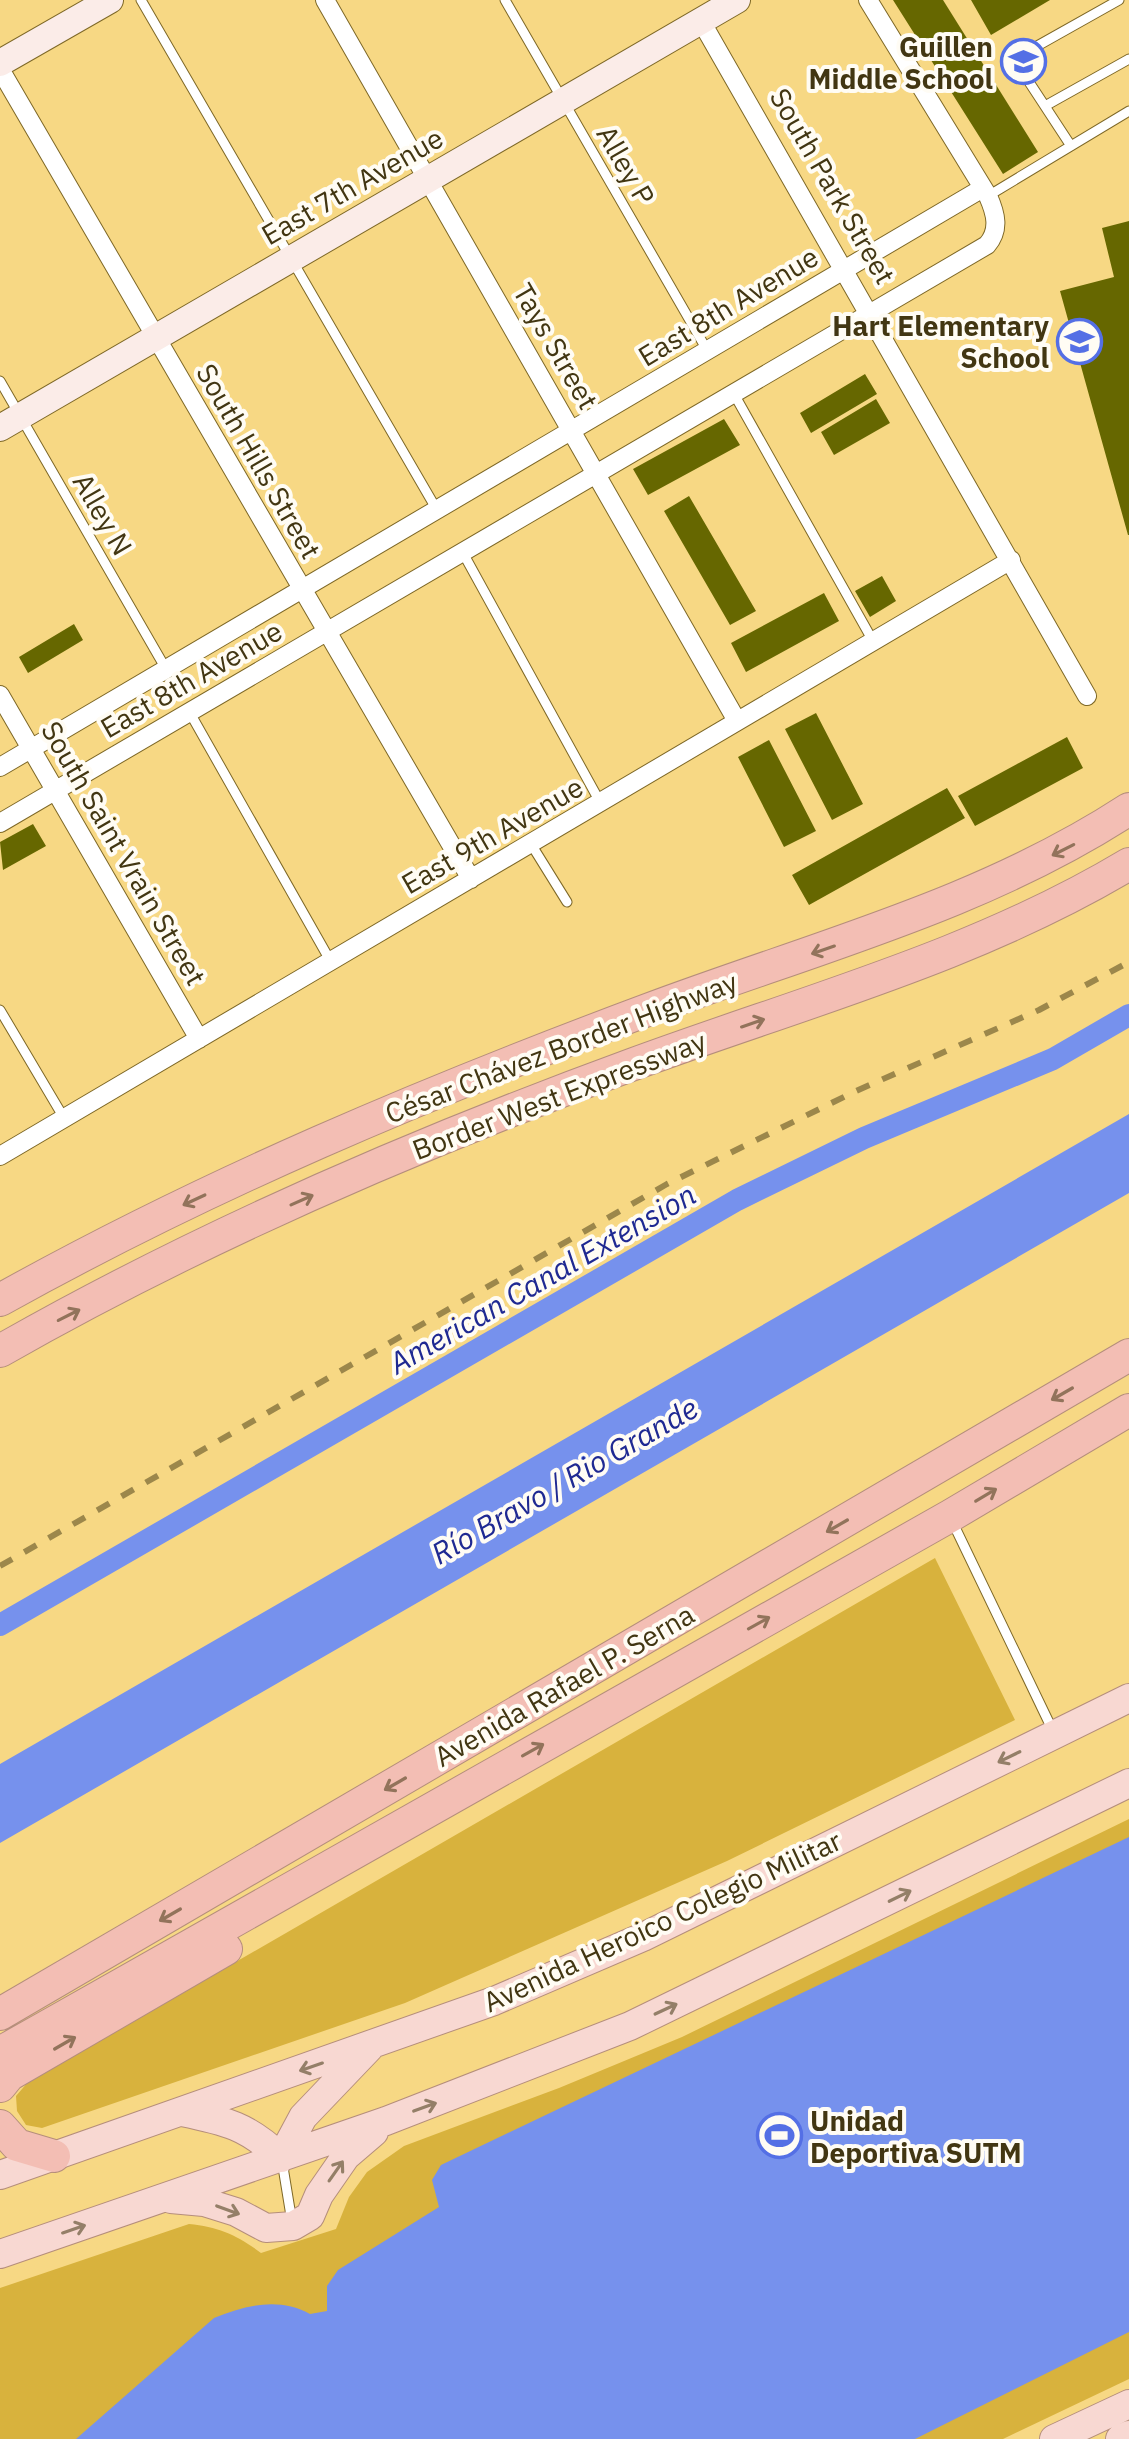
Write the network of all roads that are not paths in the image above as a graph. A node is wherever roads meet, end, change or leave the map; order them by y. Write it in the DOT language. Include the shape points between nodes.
graph roads {
  1 [pos="110,0"];
  2 [pos="141,0"];
  3 [pos="325,0"];
  4 [pos="505,0"];
  5 [pos="737,0"];
  6 [pos="868,0"];
  7 [pos="1119,0"];
  8 [pos="695,10"];
  9 [pos="1129,59"];
  10 [pos="0,66"];
  11 [pos="563,101"];
  12 [pos="1045,106"];
  13 [pos="1129,111"];
  14 [pos="1071,146"];
  15 [pos="428,178"];
  16 [pos="986,192"];
  17 [pos="291,259"];
  18 [pos="843,270"];
  19 [pos="871,316"];
  20 [pos="157,336"];
  21 [pos="709,352"];
  22 [pos="0,381"];
  23 [pos="734,394"];
  24 [pos="10,422"];
  25 [pos="571,431"];
  26 [pos="597,474"];
  27 [pos="437,510"];
  28 [pos="463,553"];
  29 [pos="1011,560"];
  30 [pos="302,591"];
  31 [pos="325,633"];
  32 [pos="873,641"];
  33 [pos="167,670"];
  34 [pos="0,695"];
  35 [pos="1087,696"];
  36 [pos="190,713"];
  37 [pos="737,721"];
  38 [pos="31,749"];
  39 [pos="0,767"];
  40 [pos="55,791"];
  41 [pos="601,803"];
  42 [pos="1129,809"];
  43 [pos="0,823"];
  44 [pos="531,844"];
  45 [pos="1129,864"];
  46 [pos="471,879"];
  47 [pos="567,902"];
  48 [pos="331,962"];
  49 [pos="0,1010"];
  50 [pos="199,1039"];
  51 [pos="64,1118"];
  52 [pos="0,1156"];
  53 [pos="0,1300"];
  54 [pos="0,1351"];
  55 [pos="1129,1355"];
  56 [pos="1129,1410"];
  57 [pos="950,1516"];
  58 [pos="1129,1698"];
  59 [pos="1055,1734"];
  60 [pos="499,1769"];
  61 [pos="1129,1783"];
  62 [pos="0,2014"];
  63 [pos="371,2046"];
  64 [pos="0,2053"];
  65 [pos="0,2086"];
  66 [pos="181,2112"];
  67 [pos="386,2121"];
  68 [pos="0,2126"];
  69 [pos="54,2156"];
  70 [pos="281,2158"];
  71 [pos="0,2175"];
  72 [pos="162,2199"];
  73 [pos="293,2226"];
  74 [pos="0,2254"];
  75 [pos="1129,2404"];
  76 [pos="1129,2435"];
  77 [pos="1055,2439"];
  78 [pos="1120,2439"];
  1 -- 10 [label="street"];
  2 -- 17 [label="lane"];
  3 -- 15 [label="street, Tays Street"];
  4 -- 11 [label="lane, Alley P"];
  5 -- 8 [label="street, East 7th Avenue"];
  6 -- 16 [label="street"];
  7 -- 12 [label="lane" via="1014,59"];
  8 -- 11 [label="street, East 7th Avenue"];
  8 -- 18 [label="street, South Park Street"];
  9 -- 12 [label="lane"];
  10 -- 20 [label="street, South Hills Street"];
  11 -- 15 [label="street, East 7th Avenue"];
  11 -- 21 [label="lane, Alley P"];
  12 -- 14 [label="lane"];
  13 -- 14 [label="lane"];
  14 -- 16 [label="lane"];
  15 -- 17 [label="street, East 7th Avenue"];
  15 -- 25 [label="street, Tays Street"];
  16 -- 18 [label="street, East 8th Avenue"];
  16 -- 19 [label="street, East 8th Avenue" via="996,224 987,245"];
  17 -- 20 [label="street, East 7th Avenue"];
  17 -- 27 [label="lane"];
  18 -- 19 [label="street, South Park Street"];
  18 -- 21 [label="street, East 8th Avenue"];
  19 -- 23 [label="street, East 8th Avenue"];
  19 -- 29 [label="street, South Park Street"];
  20 -- 24 [label="street, East 7th Avenue"];
  20 -- 30 [label="street, South Hills Street"];
  21 -- 25 [label="street, East 8th Avenue"];
  22 -- 24 [label="lane, Alley N"];
  23 -- 26 [label="street, East 8th Avenue"];
  23 -- 32 [label="lane"];
  24 -- 33 [label="lane, Alley N"];
  25 -- 26 [label="street, Tays Street"];
  25 -- 27 [label="street, East 8th Avenue"];
  26 -- 28 [label="street, East 8th Avenue"];
  26 -- 37 [label="street, Tays Street"];
  27 -- 30 [label="street, East 8th Avenue"];
  28 -- 31 [label="street, East 8th Avenue"];
  28 -- 41 [label="lane"];
  29 -- 32 [label="street, East 9th Avenue"];
  29 -- 35 [label="street, South Park Street"];
  30 -- 31 [label="street, South Hills Street"];
  30 -- 33 [label="street, East 8th Avenue"];
  31 -- 36 [label="street, East 8th Avenue"];
  31 -- 46 [label="street, South Hills Street"];
  32 -- 37 [label="street, East 9th Avenue"];
  33 -- 38 [label="street, East 8th Avenue"];
  34 -- 38 [label="street, South Saint Vrain Street"];
  36 -- 40 [label="street, East 8th Avenue"];
  36 -- 48 [label="lane"];
  37 -- 41 [label="street, East 9th Avenue"];
  38 -- 39 [label="street, East 8th Avenue"];
  38 -- 40 [label="street, South Saint Vrain Street"];
  40 -- 43 [label="street, East 8th Avenue"];
  40 -- 50 [label="street, South Saint Vrain Street"];
  41 -- 44 [label="street, East 9th Avenue"];
  42 -- 53 [label="highway, César Chávez Border Highway, one-way" via="1071,847 978,891 522,1057 312,1144"];
  44 -- 46 [label="street, East 9th Avenue"];
  44 -- 47 [label="lane"];
  54 -- 45 [label="highway, Border West Expressway, one-way" via="164,1266 437,1140 981,939"];
  46 -- 48 [label="street, East 9th Avenue"];
  48 -- 50 [label="street, East 9th Avenue"];
  49 -- 51 [label="lane"];
  50 -- 51 [label="street, East 9th Avenue"];
  51 -- 52 [label="street, East 9th Avenue"];
  55 -- 62 [label="highway, Avenida Rafael P. Serna, one-way"];
  57 -- 56 [label="highway, Avenida Rafael P. Serna, one-way"];
  57 -- 59 [label="lane"];
  60 -- 57 [label="highway, Avenida Rafael P. Serna, one-way"];
  58 -- 59 [label="main road, Avenida Heroico Colegio Militar"];
  59 -- 63 [label="main road, Avenida Heroico Colegio Militar, one-way" via="643,1937"];
  60 -- 64 [label="highway, Avenida Rafael P. Serna"];
  65 -- 60 [label="highway, one-way" via="9,2075 430,1829"];
  67 -- 61 [label="main road, one-way" via="630,2026"];
  63 -- 66 [label="main road, Avenida Heroico Colegio Militar, one-way"];
  63 -- 70 [label="main road" via="303,2117"];
  66 -- 69 [label="main road, Avenida Heroico Colegio Militar"];
  66 -- 70 [label="main road" via="243,2128"];
  67 -- 70 [label="main road"];
  73 -- 67 [label="main road, one-way" via="310,2216 346,2156"];
  68 -- 69 [label="highway" via="17,2145"];
  69 -- 71 [label="main road, Avenida Heroico Colegio Militar"];
  70 -- 72 [label="main road"];
  70 -- 73 [label="lane"];
  72 -- 73 [label="main road, one-way" via="204,2202 266,2228"];
  74 -- 72 [label="main road, one-way"];
  75 -- 77 [label="main road"];
  76 -- 78 [label="main road"];
}
